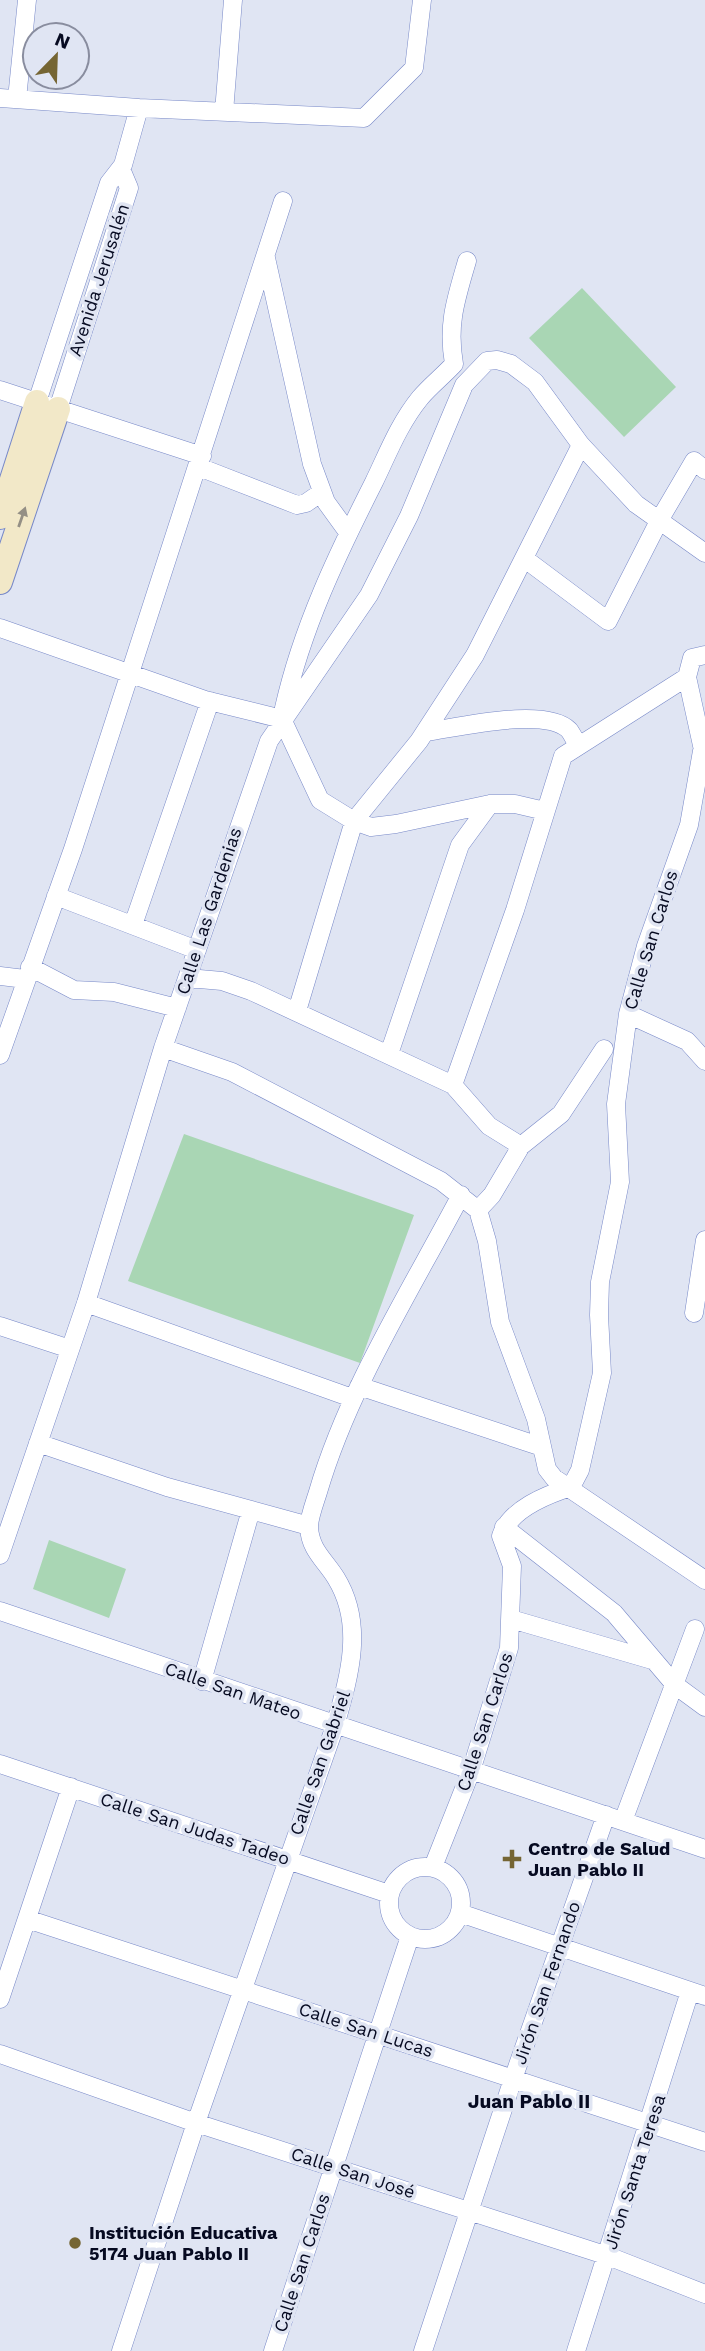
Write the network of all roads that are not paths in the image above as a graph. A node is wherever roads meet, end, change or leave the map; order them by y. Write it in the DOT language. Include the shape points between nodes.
graph roads {
  1 [pos="27,0"];
  2 [pos="233,0"];
  3 [pos="422,0"];
  4 [pos="8,99"];
  5 [pos="139,108"];
  6 [pos="224,112"];
  7 [pos="284,201"];
  8 [pos="265,258"];
  9 [pos="467,261"];
  10 [pos="454,364"];
  11 [pos="476,370"];
  12 [pos="0,390"];
  13 [pos="48,406"];
  14 [pos="581,445"];
  15 [pos="200,461"];
  16 [pos="705,470"];
  17 [pos="322,492"];
  18 [pos="0,517"];
  19 [pos="660,519"];
  20 [pos="347,531"];
  21 [pos="705,553"];
  22 [pos="525,559"];
  23 [pos="0,582"];
  24 [pos="0,628"];
  25 [pos="705,655"];
  26 [pos="130,673"];
  27 [pos="687,677"];
  28 [pos="211,701"];
  29 [pos="282,719"];
  30 [pos="425,732"];
  31 [pos="577,744"];
  32 [pos="704,755"];
  33 [pos="490,804"];
  34 [pos="545,811"];
  35 [pos="354,821"];
  36 [pos="56,896"];
  37 [pos="133,925"];
  38 [pos="197,950"];
  39 [pos="27,973"];
  40 [pos="0,976"];
  41 [pos="188,978"];
  42 [pos="177,1008"];
  43 [pos="298,1011"];
  44 [pos="628,1014"];
  45 [pos="163,1048"];
  46 [pos="604,1049"];
  47 [pos="389,1054"];
  48 [pos="0,1055"];
  49 [pos="705,1061"];
  50 [pos="453,1086"];
  51 [pos="521,1146"];
  52 [pos="461,1195"];
  53 [pos="478,1210"];
  54 [pos="705,1240"];
  55 [pos="86,1303"];
  56 [pos="694,1313"];
  57 [pos="0,1325"];
  58 [pos="70,1349"];
  59 [pos="355,1392"];
  60 [pos="38,1443"];
  61 [pos="542,1447"];
  62 [pos="571,1487"];
  63 [pos="251,1510"];
  64 [pos="309,1526"];
  65 [pos="504,1527"];
  66 [pos="3,1534"];
  67 [pos="0,1555"];
  68 [pos="705,1580"];
  69 [pos="0,1611"];
  70 [pos="511,1619"];
  71 [pos="695,1629"];
  72 [pos="652,1660"];
  73 [pos="202,1681"];
  74 [pos="675,1685"];
  75 [pos="705,1707"];
  76 [pos="335,1726"];
  77 [pos="0,1764"];
  78 [pos="471,1771"];
  79 [pos="71,1787"];
  80 [pos="614,1818"];
  81 [pos="705,1849"];
  82 [pos="288,1860"];
  83 [pos="433,1867"];
  84 [pos="389,1894"];
  85 [pos="460,1913"];
  86 [pos="27,1919"];
  87 [pos="410,1936"];
  88 [pos="560,1946"];
  89 [pos="243,1990"];
  90 [pos="698,1994"];
  91 [pos="0,1999"];
  92 [pos="377,2034"];
  93 [pos="0,2054"];
  94 [pos="513,2079"];
  95 [pos="197,2123"];
  96 [pos="651,2124"];
  97 [pos="705,2142"];
  98 [pos="334,2167"];
  99 [pos="469,2211"];
  100 [pos="608,2256"];
  101 [pos="705,2294"];
  102 [pos="121,2351"];
  103 [pos="273,2351"];
  104 [pos="423,2351"];
  105 [pos="576,2351"];
  1 -- 4 [label="street"];
  2 -- 6 [label="street"];
  3 -- 6 [label="street" via="414,68 364,118"];
  4 -- 5 [label="street"];
  5 -- 6 [label="street"];
  5 -- 13 [label="street, Avenida Jerusalén" via="121,169 129,188"];
  7 -- 8 [label="street"];
  8 -- 15 [label="street"];
  8 -- 17 [label="street"];
  9 -- 10 [label="street" via="449,337"];
  10 -- 11 [label="street"];
  10 -- 20 [label="street" via="421,398 391,441"];
  11 -- 14 [label="street" via="487,361 511,364 535,382"];
  11 -- 29 [label="street, Calle Las Gardenias" via="464,385 409,516 369,595"];
  12 -- 13 [label="street"];
  13 -- 15 [label="street"];
  13 -- 18 [label="street, Avenida Jerusalén"];
  23 -- 13 [label="street, Avenida Jerusalén, one-way"];
  14 -- 19 [label="street" via="636,504"];
  14 -- 22 [label="street"];
  15 -- 17 [label="street" via="297,505"];
  15 -- 26 [label="street"];
  16 -- 19 [label="street" via="694,461"];
  17 -- 20 [label="street"];
  19 -- 21 [label="street"];
  19 -- 22 [label="street" via="608,621"];
  20 -- 29 [label="street" via="293,667"];
  22 -- 30 [label="street" via="475,655"];
  24 -- 26 [label="street"];
  25 -- 27 [label="street" via="692,658"];
  26 -- 28 [label="street"];
  26 -- 36 [label="street"];
  27 -- 31 [label="street"];
  27 -- 32 [label="street"];
  28 -- 29 [label="street"];
  28 -- 37 [label="street"];
  29 -- 35 [label="street" via="320,800"];
  29 -- 38 [label="street, Calle Las Gardenias" via="258,769"];
  30 -- 31 [label="street" via="517,719 547,720 567,729"];
  30 -- 35 [label="street"];
  31 -- 34 [label="street" via="563,756"];
  32 -- 44 [label="street, Calle San Carlos" via="689,825 646,946"];
  33 -- 34 [label="street"];
  33 -- 35 [label="street" via="397,824 371,827"];
  33 -- 47 [label="street" via="460,845"];
  34 -- 50 [label="street"];
  35 -- 43 [label="street"];
  36 -- 37 [label="street"];
  36 -- 39 [label="street"];
  37 -- 38 [label="street"];
  38 -- 41 [label="street, Calle Las Gardenias"];
  39 -- 40 [label="street"];
  39 -- 42 [label="street" via="74,990 114,992"];
  39 -- 48 [label="street"];
  41 -- 42 [label="street, Calle Las Gardenias"];
  41 -- 43 [label="street" via="222,981"];
  42 -- 45 [label="street, Calle Las Gardenias"];
  43 -- 47 [label="street"];
  44 -- 49 [label="street" via="687,1041"];
  44 -- 62 [label="street, Calle San Carlos" via="616,1104 620,1182 600,1282 602,1373 580,1470"];
  45 -- 52 [label="street" via="232,1072"];
  45 -- 55 [label="street, Calle Las Gardenias"];
  46 -- 51 [label="street" via="561,1114"];
  47 -- 50 [label="street"];
  50 -- 51 [label="street" via="489,1126"];
  51 -- 53 [label="street"];
  52 -- 53 [label="street"];
  52 -- 59 [label="street"];
  53 -- 61 [label="street" via="500,1322"];
  54 -- 56 [label="street"];
  55 -- 58 [label="street, Calle Las Gardenias"];
  55 -- 59 [label="street"];
  57 -- 58 [label="street"];
  58 -- 60 [label="street, Calle Las Gardenias"];
  59 -- 61 [label="street"];
  59 -- 64 [label="street" via="325,1468"];
  60 -- 63 [label="street"];
  60 -- 66 [label="street, Calle Las Gardenias"];
  61 -- 62 [label="street" via="547,1469"];
  62 -- 65 [label="street" via="545,1496"];
  62 -- 68 [label="street"];
  63 -- 64 [label="street"];
  63 -- 73 [label="street"];
  64 -- 76 [label="street, Calle San Gabriel" via="314,1551 348,1600 352,1628 352,1666"];
  65 -- 70 [label="street, Calle San Carlos" via="500,1536 512,1566"];
  65 -- 72 [label="street" via="614,1613"];
  66 -- 67 [label="street, Calle Las Gardenias"];
  69 -- 73 [label="street, Calle San Mateo"];
  70 -- 72 [label="street"];
  70 -- 78 [label="street, Calle San Carlos" via="505,1668"];
  71 -- 74 [label="street, Jirón San Fernando"];
  72 -- 74 [label="street"];
  73 -- 76 [label="street, Calle San Mateo"];
  74 -- 75 [label="street"];
  74 -- 80 [label="street, Jirón San Fernando"];
  76 -- 78 [label="street, Calle San Mateo"];
  76 -- 82 [label="street, Calle San Gabriel"];
  77 -- 79 [label="street, Calle San Judas Tadeo"];
  78 -- 80 [label="street, Calle San Mateo"];
  78 -- 83 [label="street, Calle San Carlos"];
  79 -- 82 [label="street, Calle San Judas Tadeo"];
  79 -- 86 [label="street"];
  80 -- 81 [label="street, Calle San Mateo"];
  80 -- 88 [label="street, Jirón San Fernando"];
  82 -- 84 [label="street, Calle San Judas Tadeo"];
  82 -- 89 [label="street, Calle San Gabriel"];
  83 -- 84 [label="street" via="405,1872"];
  83 -- 85 [label="street" via="456,1884"];
  84 -- 87 [label="street" via="392,1919"];
  85 -- 87 [label="street" via="454,1924 434,1938"];
  85 -- 88 [label="street"];
  86 -- 89 [label="street, Calle San Lucas"];
  86 -- 91 [label="street"];
  87 -- 92 [label="street, Calle San Carlos"];
  88 -- 90 [label="street"];
  88 -- 94 [label="street, Jirón San Fernando"];
  89 -- 92 [label="street, Calle San Lucas"];
  89 -- 95 [label="street, Calle San Gabriel"];
  90 -- 96 [label="street, Jirón Santa Teresa"];
  92 -- 94 [label="street, Calle San Lucas"];
  92 -- 98 [label="street, Calle San Carlos"];
  93 -- 95 [label="street, Calle San José"];
  94 -- 96 [label="street, Calle San Lucas"];
  94 -- 99 [label="street, Jirón San Fernando"];
  95 -- 98 [label="street, Calle San José"];
  95 -- 102 [label="street, Calle San Gabriel"];
  96 -- 97 [label="street, Calle San Lucas"];
  96 -- 100 [label="street, Jirón Santa Teresa"];
  98 -- 99 [label="street, Calle San José"];
  98 -- 103 [label="street, Calle San Carlos"];
  99 -- 100 [label="street, Calle San José"];
  99 -- 104 [label="street, Jirón San Fernando"];
  100 -- 101 [label="street, Calle San José"];
  100 -- 105 [label="street, Jirón Santa Teresa"];
}
